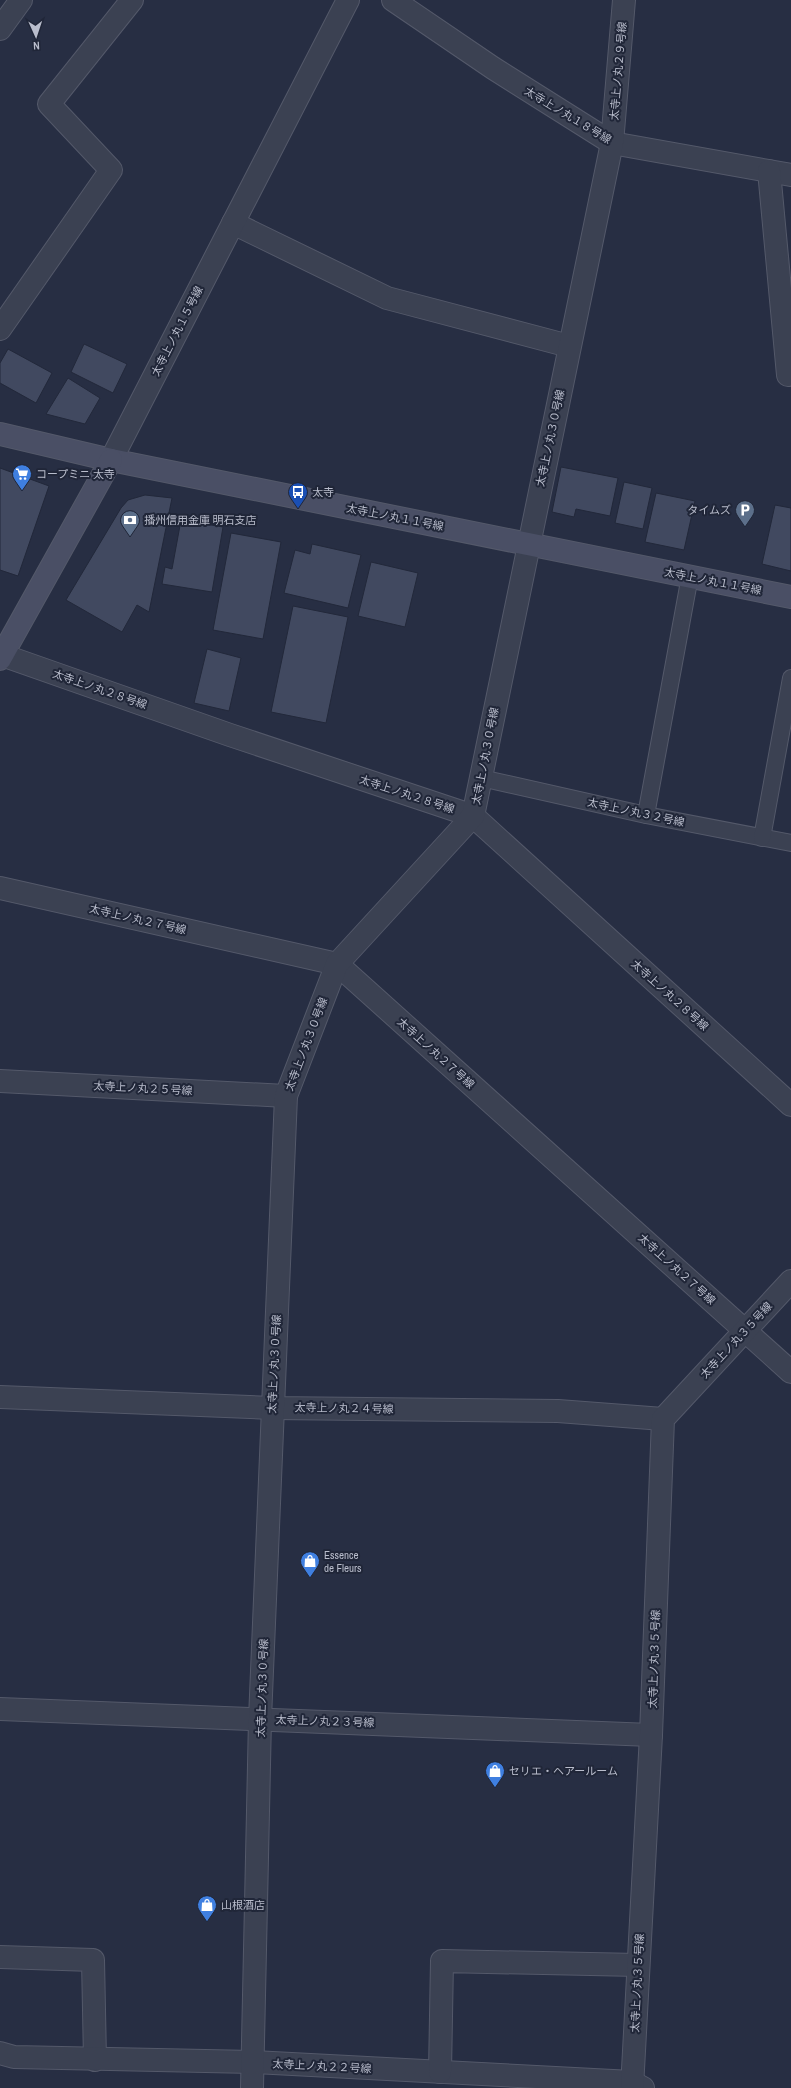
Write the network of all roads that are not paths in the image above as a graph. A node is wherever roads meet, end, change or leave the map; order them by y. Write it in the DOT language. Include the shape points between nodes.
graph roads {
  1 [pos="21,0"];
  2 [pos="132,0"];
  3 [pos="348,0"];
  4 [pos="393,0"];
  5 [pos="624,0"];
  6 [pos="0,29"];
  7 [pos="612,143"];
  8 [pos="769,171"];
  9 [pos="791,175"];
  10 [pos="233,223"];
  11 [pos="0,329"];
  12 [pos="569,346"];
  13 [pos="788,375"];
  14 [pos="0,434"];
  15 [pos="111,460"];
  16 [pos="528,544"];
  17 [pos="690,576"];
  18 [pos="791,597"];
  19 [pos="1,657"];
  20 [pos="791,678"];
  21 [pos="481,778"];
  22 [pos="646,815"];
  23 [pos="473,816"];
  24 [pos="762,838"];
  25 [pos="791,844"];
  26 [pos="0,888"];
  27 [pos="337,964"];
  28 [pos="0,1081"];
  29 [pos="286,1096"];
  30 [pos="791,1105"];
  31 [pos="791,1281"];
  32 [pos="746,1331"];
  33 [pos="791,1372"];
  34 [pos="0,1397"];
  35 [pos="272,1408"];
  36 [pos="663,1418"];
  37 [pos="0,1709"];
  38 [pos="260,1719"];
  39 [pos="650,1735"];
  40 [pos="0,1957"];
  41 [pos="638,1965"];
  42 [pos="0,2053"];
  43 [pos="95,2060"];
  44 [pos="253,2062"];
  45 [pos="440,2072"];
  46 [pos="635,2086"];
  47 [pos="252,2088"];
  1 -- 6 [label="street"];
  2 -- 11 [label="street" via="49,104 111,170"];
  3 -- 10 [label="street, 太寺上ノ丸１５号線"];
  4 -- 7 [label="street, 太寺上ノ丸１８号線" via="493,68"];
  5 -- 7 [label="street, 太寺上ノ丸２９号線"];
  7 -- 8 [label="street, 太寺上ノ丸１８号線"];
  7 -- 12 [label="street, 太寺上ノ丸３０号線"];
  8 -- 9 [label="street, 太寺上ノ丸１８号線"];
  8 -- 13 [label="street"];
  10 -- 12 [label="street" via="387,298"];
  10 -- 15 [label="street, 太寺上ノ丸１５号線"];
  12 -- 16 [label="street, 太寺上ノ丸３０号線"];
  14 -- 15 [label="street, 太寺上ノ丸１１号線"];
  15 -- 16 [label="street, 太寺上ノ丸１１号線"];
  15 -- 19 [label="street, 太寺上ノ丸１５号線"];
  16 -- 17 [label="street, 太寺上ノ丸１１号線"];
  16 -- 21 [label="street, 太寺上ノ丸３０号線"];
  17 -- 18 [label="street, 太寺上ノ丸１１号線"];
  17 -- 22 [label="lane"];
  19 -- 23 [label="street, 太寺上ノ丸２８号線"];
  20 -- 24 [label="lane"];
  21 -- 22 [label="lane, 太寺上ノ丸３２号線"];
  21 -- 23 [label="street, 太寺上ノ丸３０号線"];
  22 -- 24 [label="lane, 太寺上ノ丸３２号線"];
  23 -- 27 [label="street, 太寺上ノ丸３０号線"];
  23 -- 30 [label="street, 太寺上ノ丸２８号線"];
  24 -- 25 [label="lane, 太寺上ノ丸３２号線"];
  26 -- 27 [label="street, 太寺上ノ丸２７号線"];
  27 -- 29 [label="street, 太寺上ノ丸３０号線"];
  27 -- 32 [label="street, 太寺上ノ丸２７号線"];
  28 -- 29 [label="street, 太寺上ノ丸２５号線"];
  29 -- 35 [label="street, 太寺上ノ丸３０号線"];
  31 -- 32 [label="street, 太寺上ノ丸３５号線"];
  32 -- 33 [label="street, 太寺上ノ丸２７号線"];
  32 -- 36 [label="street, 太寺上ノ丸３５号線"];
  34 -- 35 [label="street, 太寺上ノ丸２４号線"];
  35 -- 36 [label="street, 太寺上ノ丸２４号線" via="558,1411"];
  35 -- 38 [label="street, 太寺上ノ丸３０号線"];
  36 -- 39 [label="street, 太寺上ノ丸３５号線"];
  37 -- 38 [label="street, 太寺上ノ丸２３号線"];
  38 -- 39 [label="street, 太寺上ノ丸２３号線"];
  38 -- 44 [label="street, 太寺上ノ丸３０号線"];
  39 -- 41 [label="street, 太寺上ノ丸３５号線"];
  40 -- 43 [label="street" via="93,1960"];
  41 -- 45 [label="street" via="442,1961"];
  41 -- 46 [label="street, 太寺上ノ丸３５号線"];
  42 -- 43 [label="street, 太寺上ノ丸２２号線" via="14,2058"];
  43 -- 44 [label="street, 太寺上ノ丸２２号線"];
  44 -- 45 [label="street, 太寺上ノ丸２２号線"];
  44 -- 47 [label="street, 太寺上ノ丸３０号線"];
  45 -- 46 [label="street, 太寺上ノ丸２２号線"];
}
